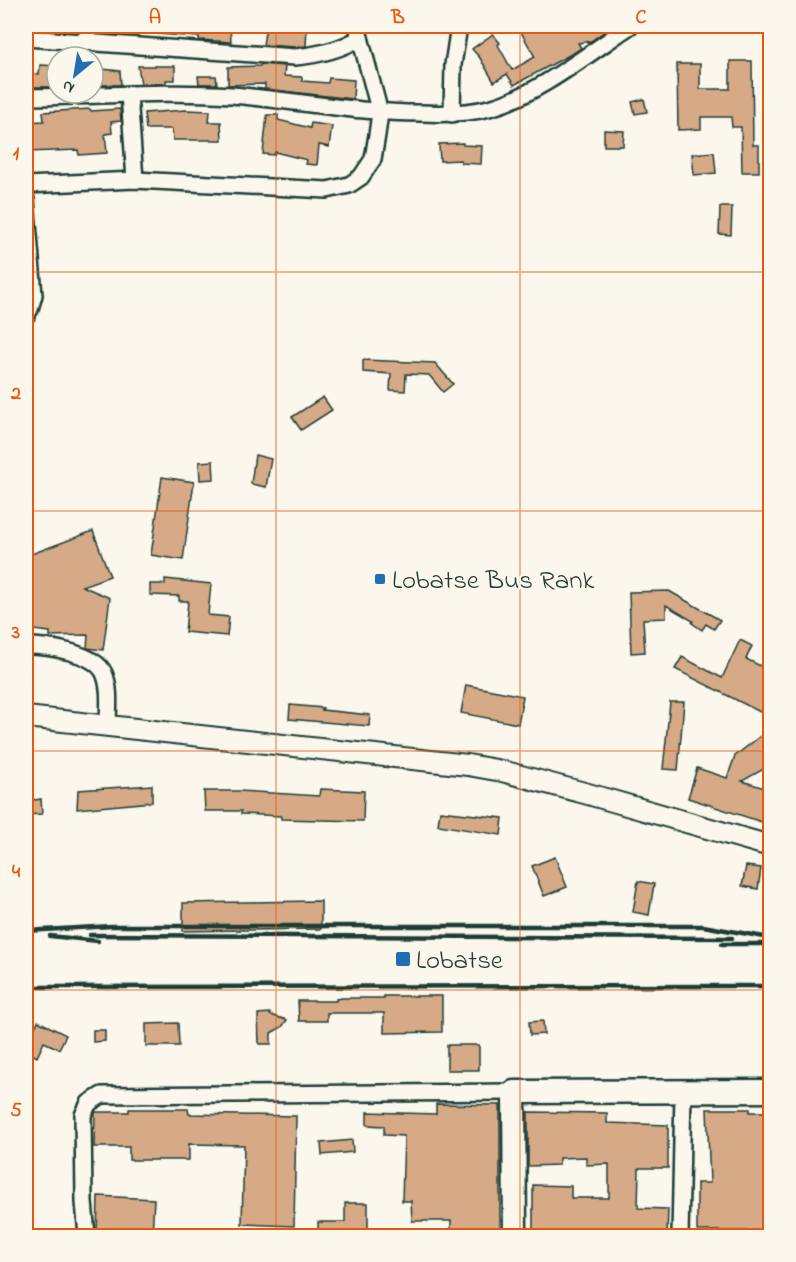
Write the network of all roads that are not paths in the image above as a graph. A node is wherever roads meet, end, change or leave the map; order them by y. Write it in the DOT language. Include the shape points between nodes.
graph roads {
  1 [pos="88,26"];
  2 [pos="459,26"];
  3 [pos="630,26"];
  4 [pos="358,32"];
  5 [pos="26,38"];
  6 [pos="86,42"];
  7 [pos="129,94"];
  8 [pos="26,97"];
  9 [pos="380,113"];
  10 [pos="452,114"];
  11 [pos="135,180"];
  12 [pos="26,185"];
  13 [pos="26,198"];
  14 [pos="26,316"];
  15 [pos="26,646"];
  16 [pos="26,717"];
  17 [pos="108,726"];
  18 [pos="771,846"];
  19 [pos="771,1091"];
  20 [pos="514,1092"];
  21 [pos="683,1092"];
  22 [pos="87,1236"];
  23 [pos="515,1236"];
  24 [pos="680,1236"];
  1 -- 6 [label="street"];
  2 -- 10 [label="street"];
  3 -- 10 [label="street" via="516,98 489,108"];
  4 -- 6 [label="street" via="344,48 295,57"];
  4 -- 9 [label="street"];
  5 -- 6 [label="street"];
  7 -- 8 [label="street"];
  7 -- 9 [label="street" via="231,95"];
  7 -- 11 [label="street"];
  9 -- 10 [label="street"];
  9 -- 11 [label="street" via="373,159 361,177 349,185 327,190"];
  11 -- 12 [label="street"];
  13 -- 14 [label="street" via="34,295"];
  15 -- 17 [label="street" via="77,654 104,672 109,698"];
  16 -- 17 [label="main road"];
  17 -- 18 [label="main road" via="481,767"];
  19 -- 21 [label="highway"];
  20 -- 21 [label="highway"];
  20 -- 22 [label="street" via="102,1095 90,1103 83,1115"];
  20 -- 23 [label="highway"];
  21 -- 24 [label="street"];
}
